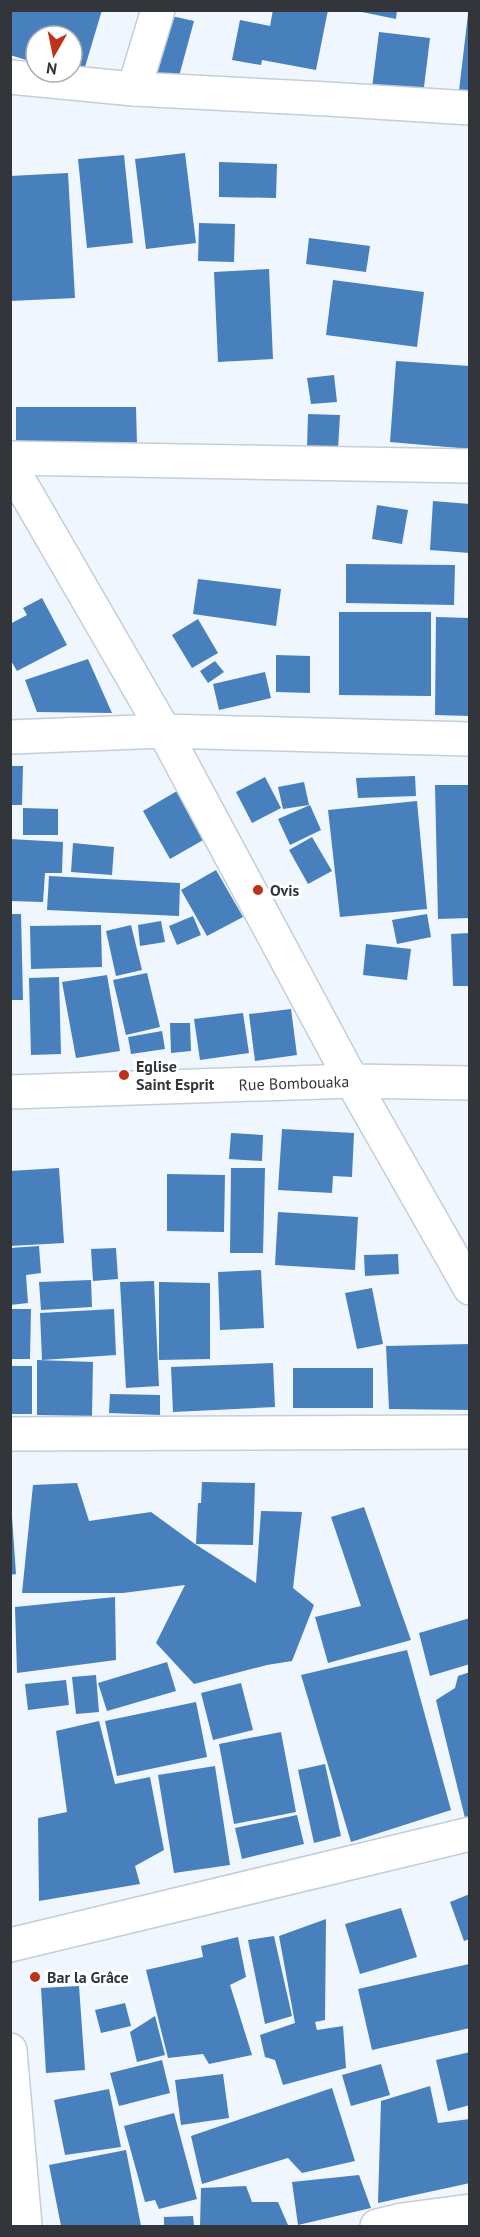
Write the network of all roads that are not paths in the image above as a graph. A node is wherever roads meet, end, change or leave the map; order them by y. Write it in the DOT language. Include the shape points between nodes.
graph roads {
  1 [pos="158,10"];
  2 [pos="10,76"];
  3 [pos="134,89"];
  4 [pos="470,108"];
  5 [pos="10,458"];
  6 [pos="10,465"];
  7 [pos="470,466"];
  8 [pos="164,731"];
  9 [pos="10,736"];
  10 [pos="470,739"];
  11 [pos="352,1081"];
  12 [pos="470,1083"];
  13 [pos="10,1092"];
  14 [pos="470,1288"];
  15 [pos="470,1432"];
  16 [pos="10,1434"];
  17 [pos="470,1834"];
  18 [pos="10,1945"];
  19 [pos="10,2050"];
  20 [pos="470,2211"];
  21 [pos="25,2226"];
  22 [pos="377,2226"];
  1 -- 3 [label="street"];
  2 -- 3 [label="street"];
  3 -- 4 [label="street"];
  5 -- 7 [label="street"];
  6 -- 8 [label="street"];
  8 -- 9 [label="street"];
  8 -- 10 [label="street"];
  8 -- 11 [label="street"];
  11 -- 12 [label="street, Rue Bombouaka"];
  11 -- 13 [label="street, Rue Bombouaka"];
  11 -- 14 [label="street"];
  15 -- 16 [label="street"];
  17 -- 18 [label="street"];
  19 -- 21 [label="street"];
  20 -- 22 [label="street"];
}
